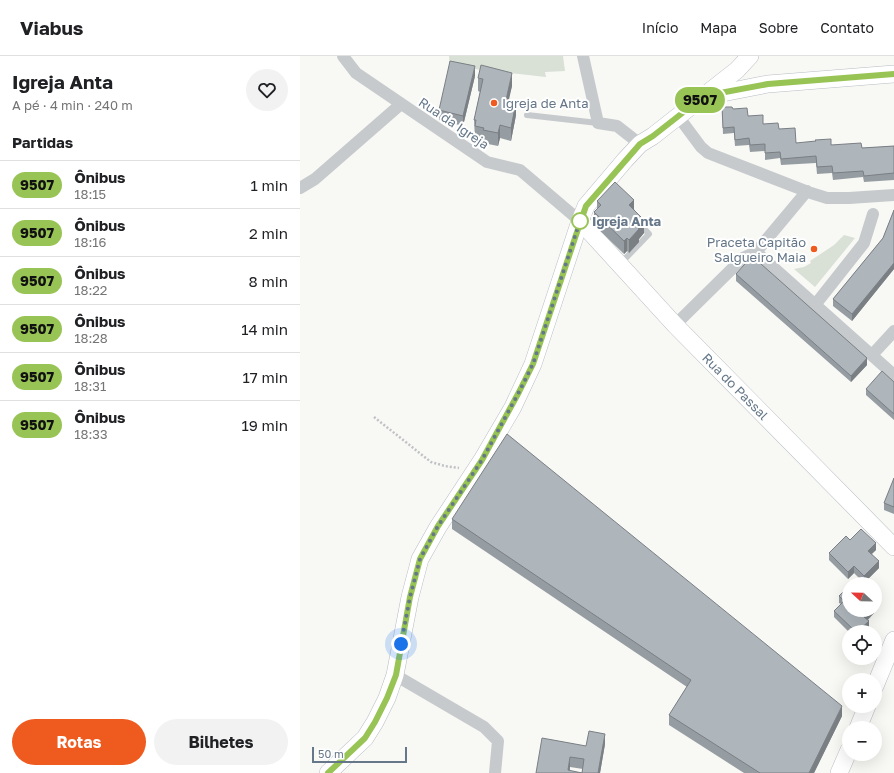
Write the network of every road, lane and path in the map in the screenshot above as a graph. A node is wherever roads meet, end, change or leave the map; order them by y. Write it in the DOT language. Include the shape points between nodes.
graph roads {
  1 [pos="344,56"];
  2 [pos="583,56"];
  3 [pos="750,56"];
  4 [pos="753,56"];
  5 [pos="737,70"];
  6 [pos="894,74"];
  7 [pos="764,85"];
  8 [pos="745,89"];
  9 [pos="704,96"];
  10 [pos="401,104"];
  11 [pos="527,115"];
  12 [pos="678,116"];
  13 [pos="598,123"];
  14 [pos="640,144"];
  15 [pos="300,188"];
  16 [pos="807,191"];
  17 [pos="894,194"];
  18 [pos="873,214"];
  19 [pos="580,221"];
  20 [pos="636,221"];
  21 [pos="756,252"];
  22 [pos="620,264"];
  23 [pos="815,305"];
  24 [pos="675,325"];
  25 [pos="894,331"];
  26 [pos="872,355"];
  27 [pos="894,375"];
  28 [pos="374,417"];
  29 [pos="476,469"];
  30 [pos="894,547"];
  31 [pos="894,640"];
  32 [pos="880,673"];
  33 [pos="396,675"];
  34 [pos="844,761"];
  35 [pos="328,773"];
  36 [pos="495,773"];
  37 [pos="839,773"];
  1 -- 10 [label="street" via="356,73"];
  2 -- 13 [label="street"];
  3 -- 5 [label="street"];
  4 -- 7 [label="street" via="753,74"];
  5 -- 8 [label="street" via="738,80"];
  5 -- 9 [label="street"];
  6 -- 7 [label="street"];
  7 -- 8 [label="street"];
  8 -- 9 [label="street"];
  9 -- 12 [label="street"];
  10 -- 15 [label="street, Rua da Igreja" via="315,179"];
  10 -- 19 [label="street, Rua da Igreja" via="487,162 520,170"];
  11 -- 13 [label="lane"];
  12 -- 14 [label="street"];
  12 -- 16 [label="street" via="708,153"];
  13 -- 14 [label="street" via="617,126"];
  14 -- 19 [label="street" via="586,206"];
  16 -- 17 [label="street" via="827,198"];
  16 -- 21 [label="street"];
  18 -- 23 [label="street" via="864,243"];
  19 -- 22 [label="street, Rua do Passal"];
  19 -- 29 [label="street" via="533,364 513,407"];
  20 -- 22 [label="lane" via="649,234"];
  21 -- 23 [label="street"];
  21 -- 24 [label="street" via="743,258"];
  22 -- 24 [label="street, Rua do Passal"];
  23 -- 26 [label="street"];
  24 -- 30 [label="street, Rua do Passal"];
  25 -- 26 [label="street"];
  26 -- 27 [label="street"];
  28 -- 29 [label="path" via="431,462"];
  29 -- 33 [label="street" via="438,526 420,559 410,597"];
  31 -- 32 [label="street"];
  33 -- 35 [label="street" via="387,698 365,738"];
  33 -- 36 [label="street" via="484,727 498,741"];
  34 -- 37 [label="street"];
}
